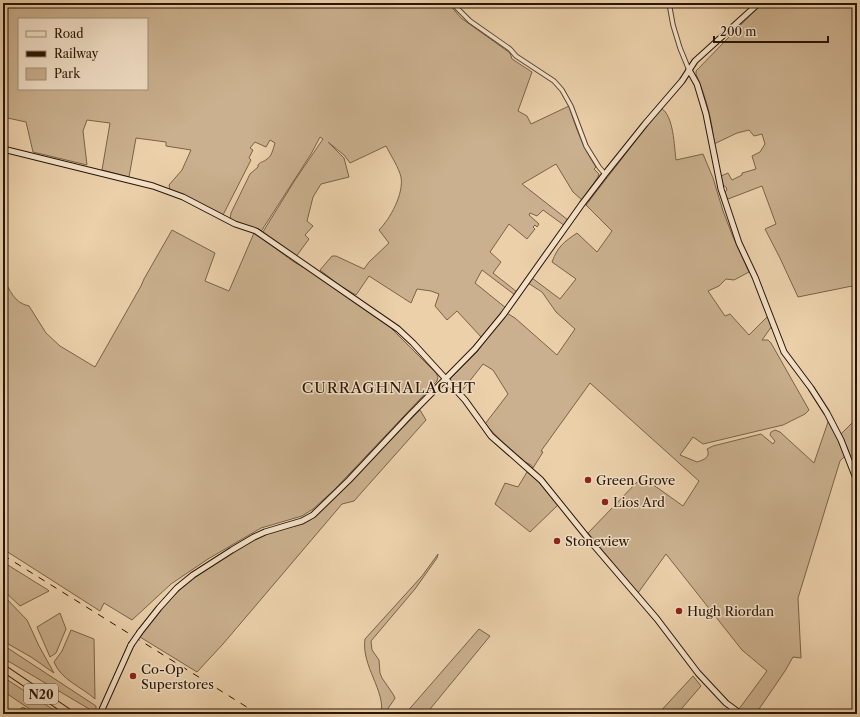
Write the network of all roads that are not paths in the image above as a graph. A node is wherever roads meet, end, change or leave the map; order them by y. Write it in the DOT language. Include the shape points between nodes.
graph roads {
  1 [pos="452,3"];
  2 [pos="668,3"];
  3 [pos="759,3"];
  4 [pos="689,70"];
  5 [pos="3,149"];
  6 [pos="605,174"];
  7 [pos="446,379"];
  8 [pos="857,481"];
  9 [pos="3,668"];
  10 [pos="71,714"];
  11 [pos="100,714"];
  12 [pos="741,714"];
  1 -- 6 [label="street" via="516,56 554,81 571,106 586,146"];
  2 -- 4 [label="street"];
  3 -- 4 [label="street"];
  4 -- 6 [label="street"];
  4 -- 8 [label="street" via="697,84 706,114 721,189 739,243 784,352 827,413"];
  5 -- 7 [label="street" via="153,186 256,231 398,328"];
  6 -- 7 [label="street" via="503,316"];
  7 -- 11 [label="street, bridge" via="313,515 254,537 193,575 177,588 132,645"];
  7 -- 12 [label="street" via="491,436 541,480 659,621 698,673 726,703"];
  9 -- 10 [label="highway, N20"];
}
